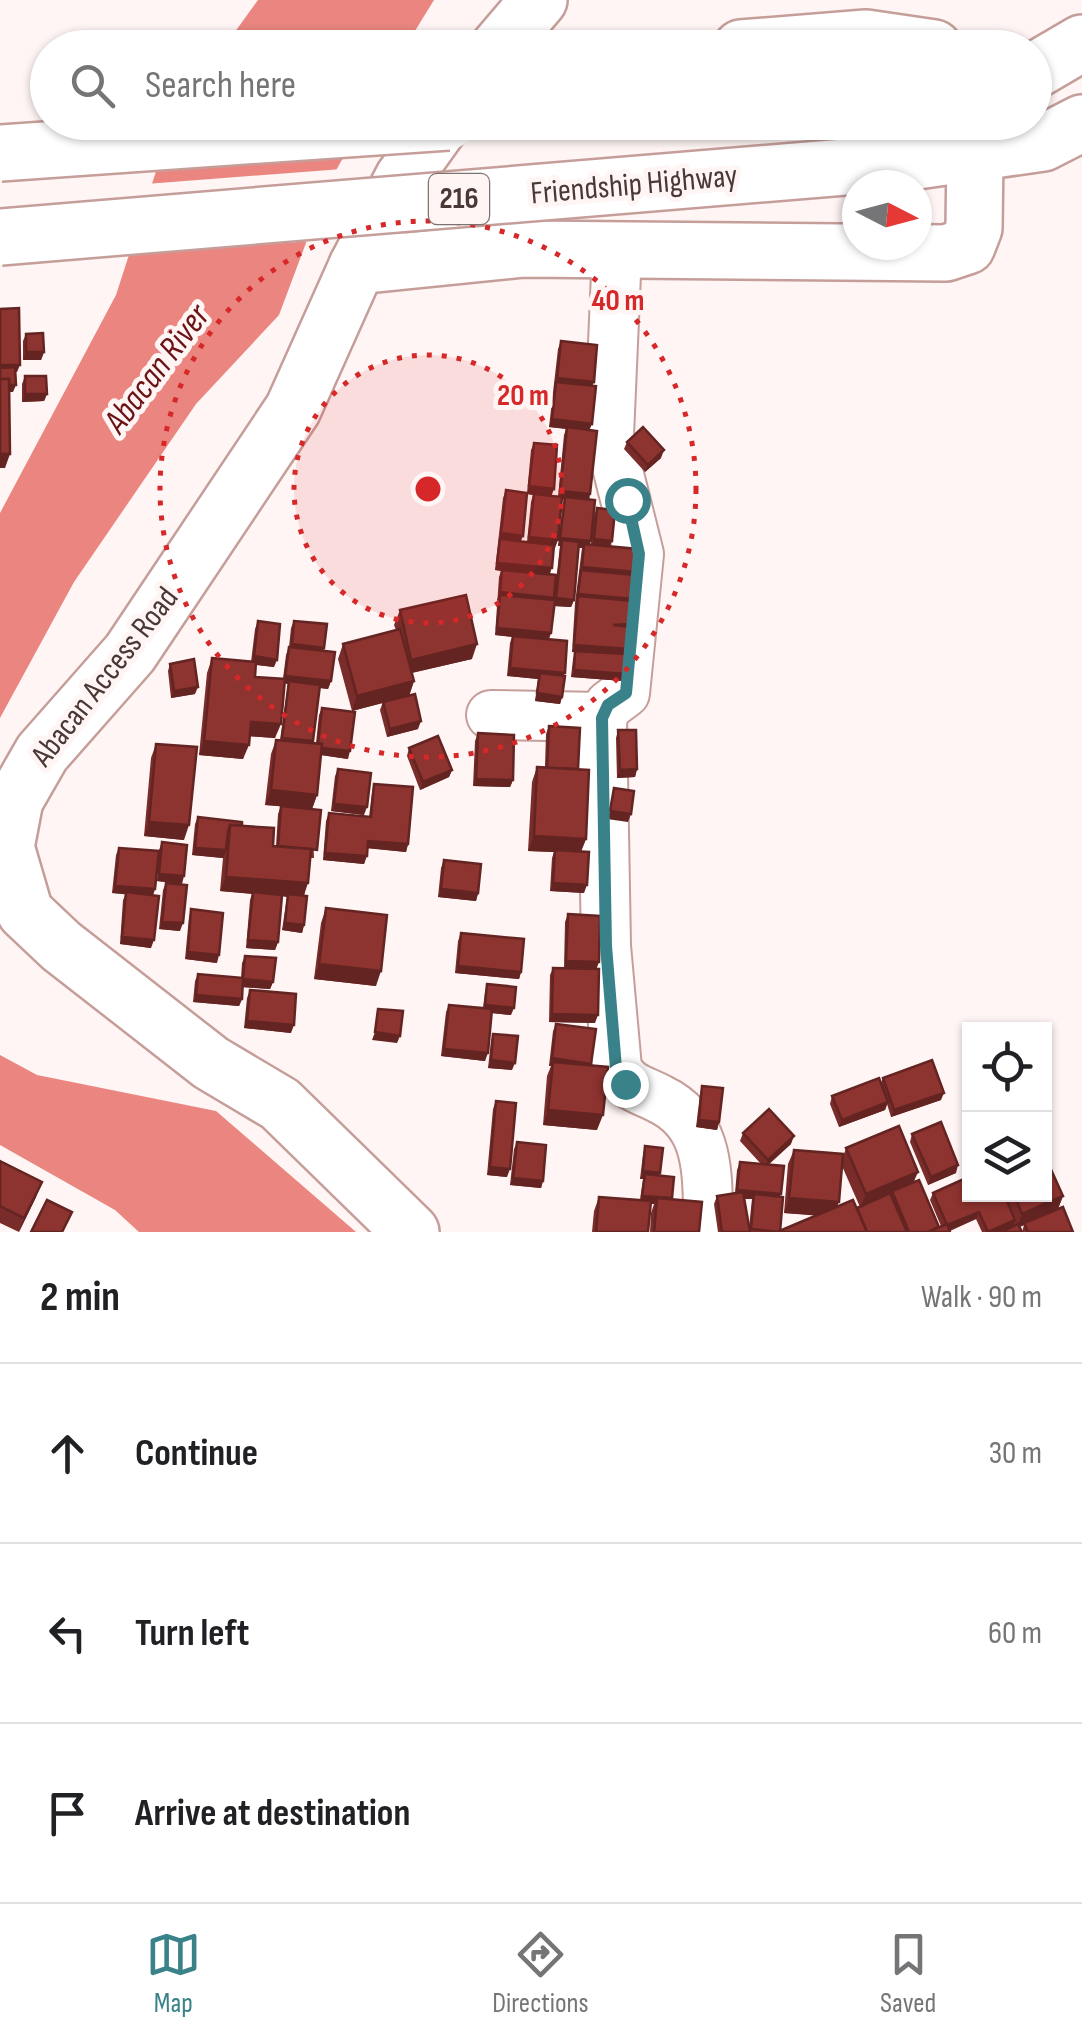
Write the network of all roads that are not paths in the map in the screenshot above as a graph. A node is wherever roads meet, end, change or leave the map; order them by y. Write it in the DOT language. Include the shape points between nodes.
graph roads {
  1 [pos="539,0"];
  2 [pos="513,30"];
  3 [pos="1082,43"];
  4 [pos="1052,60"];
  5 [pos="1082,123"];
  6 [pos="1052,138"];
  7 [pos="187,140"];
  8 [pos="432,140"];
  9 [pos="1049,140"];
  10 [pos="0,153"];
  11 [pos="975,155"];
  12 [pos="0,237"];
  13 [pos="617,251"];
  14 [pos="357,266"];
  15 [pos="491,715"];
  16 [pos="602,718"];
  17 [pos="412,1232"];
  18 [pos="709,1232"];
  1 -- 2 [label="street"];
  3 -- 4 [label="street"];
  5 -- 6 [label="street, Friendship Highway / 216"];
  7 -- 10 [label="street, bridge"];
  8 -- 14 [label="street, Abacan Access Road" via="403,178"];
  9 -- 11 [label="street, Friendship Highway / 216"];
  11 -- 12 [label="street, Friendship Highway / 216, bridge"];
  11 -- 13 [label="street" via="974,228 967,246 946,253"];
  13 -- 14 [label="street" via="524,249"];
  13 -- 16 [label="street" via="610,435 639,554 626,693"];
  14 -- 17 [label="street, Abacan Access Road" via="294,410 130,653 42,753 15,800 6,846 25,912 211,1063 280,1104"];
  15 -- 16 [label="street"];
  16 -- 18 [label="street" via="606,946 616,1068 625,1084 688,1115 704,1152"];
}
